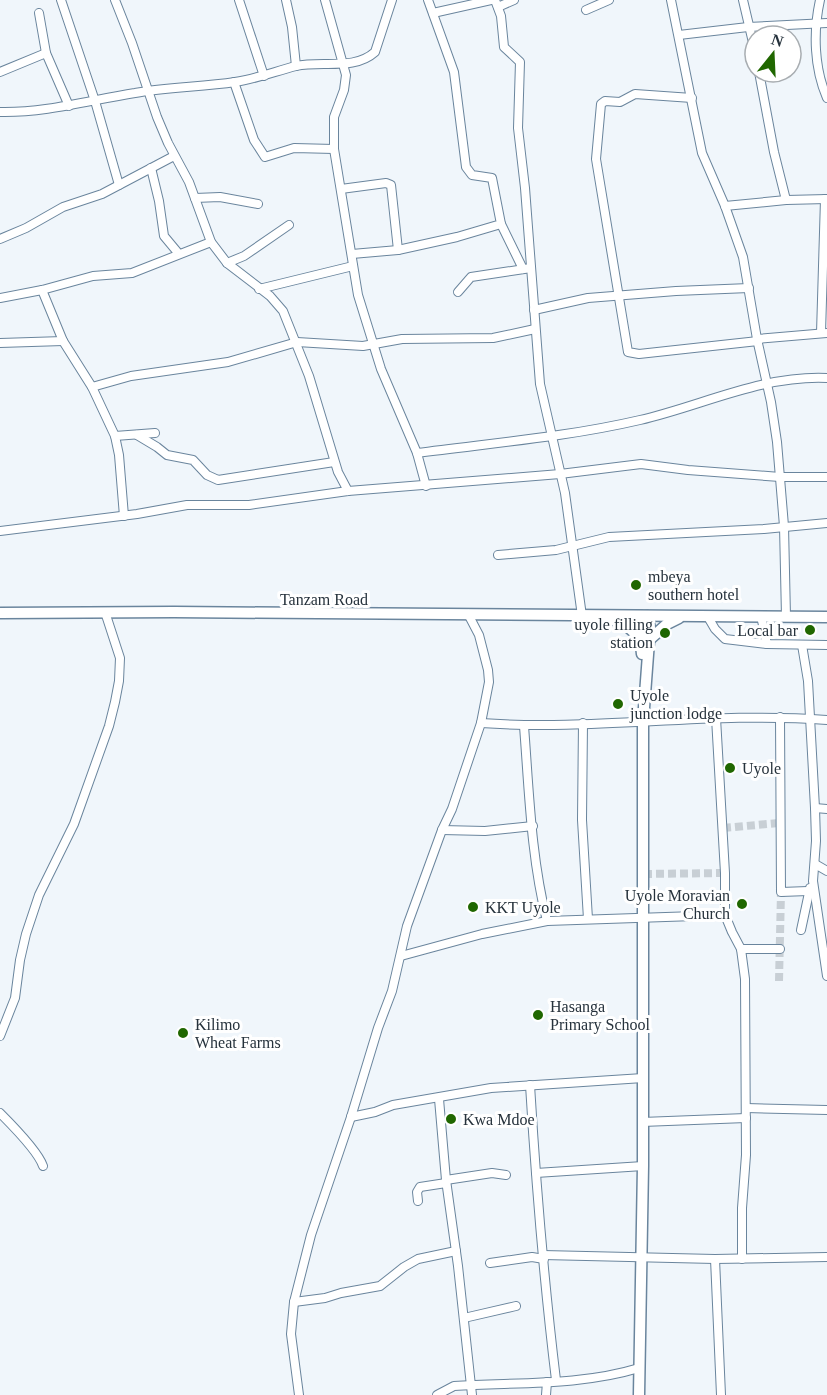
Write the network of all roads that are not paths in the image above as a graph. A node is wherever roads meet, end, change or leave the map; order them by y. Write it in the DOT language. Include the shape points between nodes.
graph roads {
  1 [pos="61,0"];
  2 [pos="115,0"];
  3 [pos="239,0"];
  4 [pos="286,0"];
  5 [pos="325,0"];
  6 [pos="392,0"];
  7 [pos="428,0"];
  8 [pos="514,0"];
  9 [pos="609,0"];
  10 [pos="670,0"];
  11 [pos="743,0"];
  12 [pos="820,0"];
  13 [pos="495,2"];
  14 [pos="586,10"];
  15 [pos="39,13"];
  16 [pos="433,13"];
  17 [pos="827,23"];
  18 [pos="747,24"];
  19 [pos="816,24"];
  20 [pos="803,25"];
  21 [pos="743,28"];
  22 [pos="679,35"];
  23 [pos="46,53"];
  24 [pos="344,64"];
  25 [pos="296,66"];
  26 [pos="0,72"];
  27 [pos="264,76"];
  28 [pos="234,82"];
  29 [pos="761,84"];
  30 [pos="147,91"];
  31 [pos="692,98"];
  32 [pos="827,98"];
  33 [pos="95,100"];
  34 [pos="69,106"];
  35 [pos="0,112"];
  36 [pos="334,149"];
  37 [pos="174,156"];
  38 [pos="151,168"];
  39 [pos="119,185"];
  40 [pos="341,189"];
  41 [pos="195,198"];
  42 [pos="826,199"];
  43 [pos="786,200"];
  44 [pos="258,204"];
  45 [pos="725,206"];
  46 [pos="501,224"];
  47 [pos="289,225"];
  48 [pos="0,239"];
  49 [pos="212,242"];
  50 [pos="398,250"];
  51 [pos="179,254"];
  52 [pos="352,254"];
  53 [pos="227,263"];
  54 [pos="353,266"];
  55 [pos="527,269"];
  56 [pos="825,271"];
  57 [pos="749,288"];
  58 [pos="259,289"];
  59 [pos="42,290"];
  60 [pos="458,292"];
  61 [pos="618,295"];
  62 [pos="0,298"];
  63 [pos="534,310"];
  64 [pos="535,330"];
  65 [pos="824,333"];
  66 [pos="758,340"];
  67 [pos="63,341"];
  68 [pos="297,342"];
  69 [pos="0,343"];
  70 [pos="374,345"];
  71 [pos="827,378"];
  72 [pos="767,384"];
  73 [pos="92,387"];
  74 [pos="155,433"];
  75 [pos="137,435"];
  76 [pos="115,436"];
  77 [pos="552,436"];
  78 [pos="417,453"];
  79 [pos="334,462"];
  80 [pos="561,474"];
  81 [pos="780,477"];
  82 [pos="827,477"];
  83 [pos="426,486"];
  84 [pos="348,491"];
  85 [pos="124,516"];
  86 [pos="827,524"];
  87 [pos="784,526"];
  88 [pos="0,531"];
  89 [pos="572,547"];
  90 [pos="498,555"];
  91 [pos="105,612"];
  92 [pos="0,613"];
  93 [pos="468,614"];
  94 [pos="582,616"];
  95 [pos="605,616"];
  96 [pos="644,616"];
  97 [pos="761,616"];
  98 [pos="682,617"];
  99 [pos="708,617"];
  100 [pos="786,617"];
  101 [pos="827,617"];
  102 [pos="645,644"];
  103 [pos="767,644"];
  104 [pos="802,645"];
  105 [pos="827,645"];
  106 [pos="780,717"];
  107 [pos="716,718"];
  108 [pos="810,719"];
  109 [pos="827,720"];
  110 [pos="643,721"];
  111 [pos="481,723"];
  112 [pos="583,723"];
  113 [pos="524,726"];
  114 [pos="815,808"];
  115 [pos="827,809"];
  116 [pos="533,826"];
  117 [pos="442,830"];
  118 [pos="815,864"];
  119 [pos="827,870"];
  120 [pos="813,881"];
  121 [pos="808,891"];
  122 [pos="726,915"];
  123 [pos="643,916"];
  124 [pos="588,919"];
  125 [pos="547,921"];
  126 [pos="801,930"];
  127 [pos="741,949"];
  128 [pos="780,950"];
  129 [pos="401,956"];
  130 [pos="827,976"];
  131 [pos="4,1021"];
  132 [pos="0,1036"];
  133 [pos="643,1078"];
  134 [pos="530,1086"];
  135 [pos="439,1098"];
  136 [pos="746,1108"];
  137 [pos="827,1110"];
  138 [pos="0,1113"];
  139 [pos="351,1117"];
  140 [pos="746,1118"];
  141 [pos="642,1122"];
  142 [pos="43,1166"];
  143 [pos="643,1166"];
  144 [pos="536,1173"];
  145 [pos="506,1175"];
  146 [pos="446,1181"];
  147 [pos="418,1201"];
  148 [pos="456,1251"];
  149 [pos="544,1257"];
  150 [pos="640,1257"];
  151 [pos="827,1257"];
  152 [pos="715,1259"];
  153 [pos="742,1259"];
  154 [pos="490,1263"];
  155 [pos="294,1302"];
  156 [pos="516,1306"];
  157 [pos="464,1318"];
  158 [pos="639,1368"];
  159 [pos="556,1380"];
  160 [pos="547,1382"];
  161 [pos="472,1391"];
  162 [pos="299,1395"];
  163 [pos="437,1395"];
  164 [pos="546,1395"];
  165 [pos="639,1395"];
  166 [pos="721,1395"];
  1 -- 33 [label="street"];
  2 -- 30 [label="street"];
  3 -- 27 [label="street"];
  4 -- 25 [label="street"];
  5 -- 24 [label="street"];
  6 -- 24 [label="street" via="375,52"];
  7 -- 16 [label="street"];
  8 -- 13 [label="street"];
  9 -- 14 [label="street"];
  10 -- 22 [label="street"];
  11 -- 18 [label="street"];
  12 -- 19 [label="street"];
  13 -- 16 [label="street"];
  13 -- 55 [label="street" via="504,47 520,62 518,128"];
  15 -- 23 [label="street"];
  16 -- 46 [label="street" via="454,72 466,167 472,175 492,178"];
  17 -- 19 [label="street"];
  19 -- 20 [label="street"];
  19 -- 32 [label="street" via="818,68"];
  21 -- 22 [label="street"];
  22 -- 31 [label="street"];
  23 -- 26 [label="street"];
  23 -- 34 [label="street"];
  24 -- 25 [label="street"];
  24 -- 36 [label="street" via="346,83 334,117"];
  25 -- 27 [label="street"];
  27 -- 28 [label="street"];
  28 -- 30 [label="street"];
  28 -- 36 [label="street" via="254,140 265,157 294,148"];
  29 -- 43 [label="street"];
  30 -- 33 [label="street"];
  30 -- 37 [label="street"];
  31 -- 45 [label="street" via="702,153"];
  31 -- 61 [label="street" via="635,94 621,102 605,100 601,104 596,159"];
  33 -- 34 [label="street"];
  33 -- 39 [label="street"];
  34 -- 35 [label="street"];
  36 -- 40 [label="street"];
  37 -- 38 [label="street"];
  37 -- 41 [label="street"];
  38 -- 39 [label="street"];
  38 -- 51 [label="street" via="164,236"];
  39 -- 48 [label="street" via="63,207"];
  40 -- 50 [label="street" via="391,185"];
  40 -- 52 [label="street"];
  41 -- 44 [label="street" via="220,197"];
  41 -- 49 [label="street"];
  42 -- 43 [label="street"];
  42 -- 56 [label="street"];
  43 -- 45 [label="street"];
  45 -- 57 [label="street"];
  46 -- 50 [label="street"];
  46 -- 55 [label="street"];
  47 -- 53 [label="street"];
  49 -- 51 [label="street"];
  49 -- 53 [label="street"];
  50 -- 52 [label="street"];
  51 -- 59 [label="street" via="141,270 80,278"];
  52 -- 54 [label="street"];
  53 -- 58 [label="street"];
  54 -- 58 [label="street"];
  54 -- 70 [label="street"];
  55 -- 60 [label="street" via="471,277"];
  55 -- 63 [label="street"];
  56 -- 65 [label="street"];
  57 -- 61 [label="street"];
  57 -- 66 [label="street"];
  58 -- 68 [label="street" via="278,303"];
  59 -- 62 [label="street"];
  59 -- 67 [label="street"];
  61 -- 63 [label="street" via="574,299"];
  61 -- 66 [label="street" via="631,354"];
  63 -- 64 [label="street"];
  64 -- 70 [label="street" via="493,338 402,339"];
  64 -- 77 [label="street" via="540,384"];
  65 -- 66 [label="street"];
  66 -- 72 [label="street"];
  67 -- 69 [label="street"];
  67 -- 73 [label="street"];
  68 -- 70 [label="street"];
  68 -- 73 [label="street" via="228,362 131,376"];
  68 -- 79 [label="street"];
  70 -- 78 [label="street"];
  71 -- 72 [label="street"];
  72 -- 77 [label="street" via="655,417"];
  72 -- 81 [label="street"];
  73 -- 76 [label="street"];
  74 -- 75 [label="street"];
  75 -- 76 [label="street"];
  75 -- 79 [label="street" via="167,455 196,462 207,475 218,480"];
  76 -- 85 [label="street"];
  77 -- 78 [label="street"];
  77 -- 80 [label="street"];
  78 -- 83 [label="street"];
  79 -- 84 [label="street"];
  80 -- 81 [label="street" via="641,464"];
  80 -- 83 [label="street"];
  80 -- 89 [label="street"];
  81 -- 82 [label="street"];
  81 -- 87 [label="street"];
  83 -- 84 [label="street"];
  84 -- 85 [label="street" via="249,505 187,505"];
  85 -- 88 [label="street"];
  86 -- 87 [label="street"];
  87 -- 89 [label="street" via="609,537"];
  87 -- 100 [label="street"];
  89 -- 90 [label="street"];
  89 -- 94 [label="street"];
  91 -- 92 [label="highway, Tanzam Road"];
  91 -- 93 [label="highway, Tanzam Road"];
  91 -- 131 [label="street" via="120,658 115,702 74,824 39,895 26,934 15,998"];
  93 -- 94 [label="highway, Tanzam Road"];
  93 -- 111 [label="street" via="479,634 488,670"];
  94 -- 95 [label="highway, Tanzam Road"];
  95 -- 96 [label="highway, Tanzam Road"];
  95 -- 102 [label="highway" via="626,624"];
  96 -- 98 [label="highway, Tanzam Road"];
  96 -- 102 [label="highway" via="639,627"];
  97 -- 99 [label="highway, Tanzam Road"];
  97 -- 100 [label="highway, Tanzam Road"];
  97 -- 103 [label="street"];
  98 -- 99 [label="highway, Tanzam Road"];
  98 -- 102 [label="highway" via="667,624"];
  99 -- 103 [label="street" via="725,639"];
  100 -- 101 [label="highway, Tanzam Road"];
  102 -- 110 [label="highway"];
  103 -- 104 [label="street"];
  104 -- 105 [label="street"];
  104 -- 108 [label="street"];
  106 -- 107 [label="street"];
  106 -- 108 [label="street"];
  106 -- 121 [label="street" via="782,892"];
  107 -- 110 [label="street"];
  107 -- 122 [label="street"];
  108 -- 109 [label="street"];
  108 -- 114 [label="street"];
  110 -- 112 [label="street"];
  110 -- 123 [label="highway"];
  111 -- 113 [label="street"];
  111 -- 117 [label="street" via="453,809"];
  112 -- 113 [label="street"];
  112 -- 124 [label="street" via="582,820"];
  113 -- 116 [label="street"];
  114 -- 115 [label="street"];
  114 -- 118 [label="street"];
  116 -- 117 [label="street"];
  116 -- 125 [label="street"];
  117 -- 129 [label="street" via="405,933"];
  118 -- 119 [label="street"];
  118 -- 120 [label="street"];
  120 -- 121 [label="street"];
  120 -- 130 [label="street"];
  121 -- 126 [label="street"];
  122 -- 123 [label="street"];
  122 -- 127 [label="street"];
  123 -- 124 [label="street"];
  123 -- 133 [label="highway"];
  124 -- 125 [label="street"];
  125 -- 129 [label="street"];
  127 -- 128 [label="street"];
  127 -- 136 [label="street" via="745,979"];
  129 -- 139 [label="street"];
  131 -- 132 [label="street"];
  133 -- 134 [label="street"];
  133 -- 141 [label="highway"];
  134 -- 135 [label="street" via="491,1088"];
  134 -- 144 [label="street"];
  135 -- 139 [label="street"];
  135 -- 146 [label="street"];
  136 -- 137 [label="street"];
  136 -- 140 [label="street"];
  138 -- 142 [label="street"];
  139 -- 155 [label="street" via="311,1235"];
  140 -- 141 [label="street"];
  140 -- 153 [label="street"];
  141 -- 143 [label="highway"];
  143 -- 144 [label="street"];
  143 -- 150 [label="highway"];
  144 -- 149 [label="street"];
  145 -- 146 [label="street" via="492,1173"];
  146 -- 147 [label="street" via="420,1187"];
  146 -- 148 [label="street"];
  148 -- 155 [label="street" via="418,1259 380,1286"];
  148 -- 157 [label="street"];
  149 -- 150 [label="street"];
  149 -- 154 [label="street"];
  149 -- 159 [label="street"];
  150 -- 152 [label="street"];
  150 -- 158 [label="highway"];
  151 -- 153 [label="street"];
  152 -- 153 [label="street"];
  152 -- 166 [label="street"];
  155 -- 162 [label="street" via="291,1334"];
  156 -- 157 [label="street"];
  157 -- 161 [label="street"];
  158 -- 159 [label="street" via="612,1375"];
  158 -- 165 [label="highway"];
  159 -- 160 [label="street"];
  160 -- 161 [label="street"];
  160 -- 164 [label="street"];
  161 -- 163 [label="street" via="454,1386"];
}
